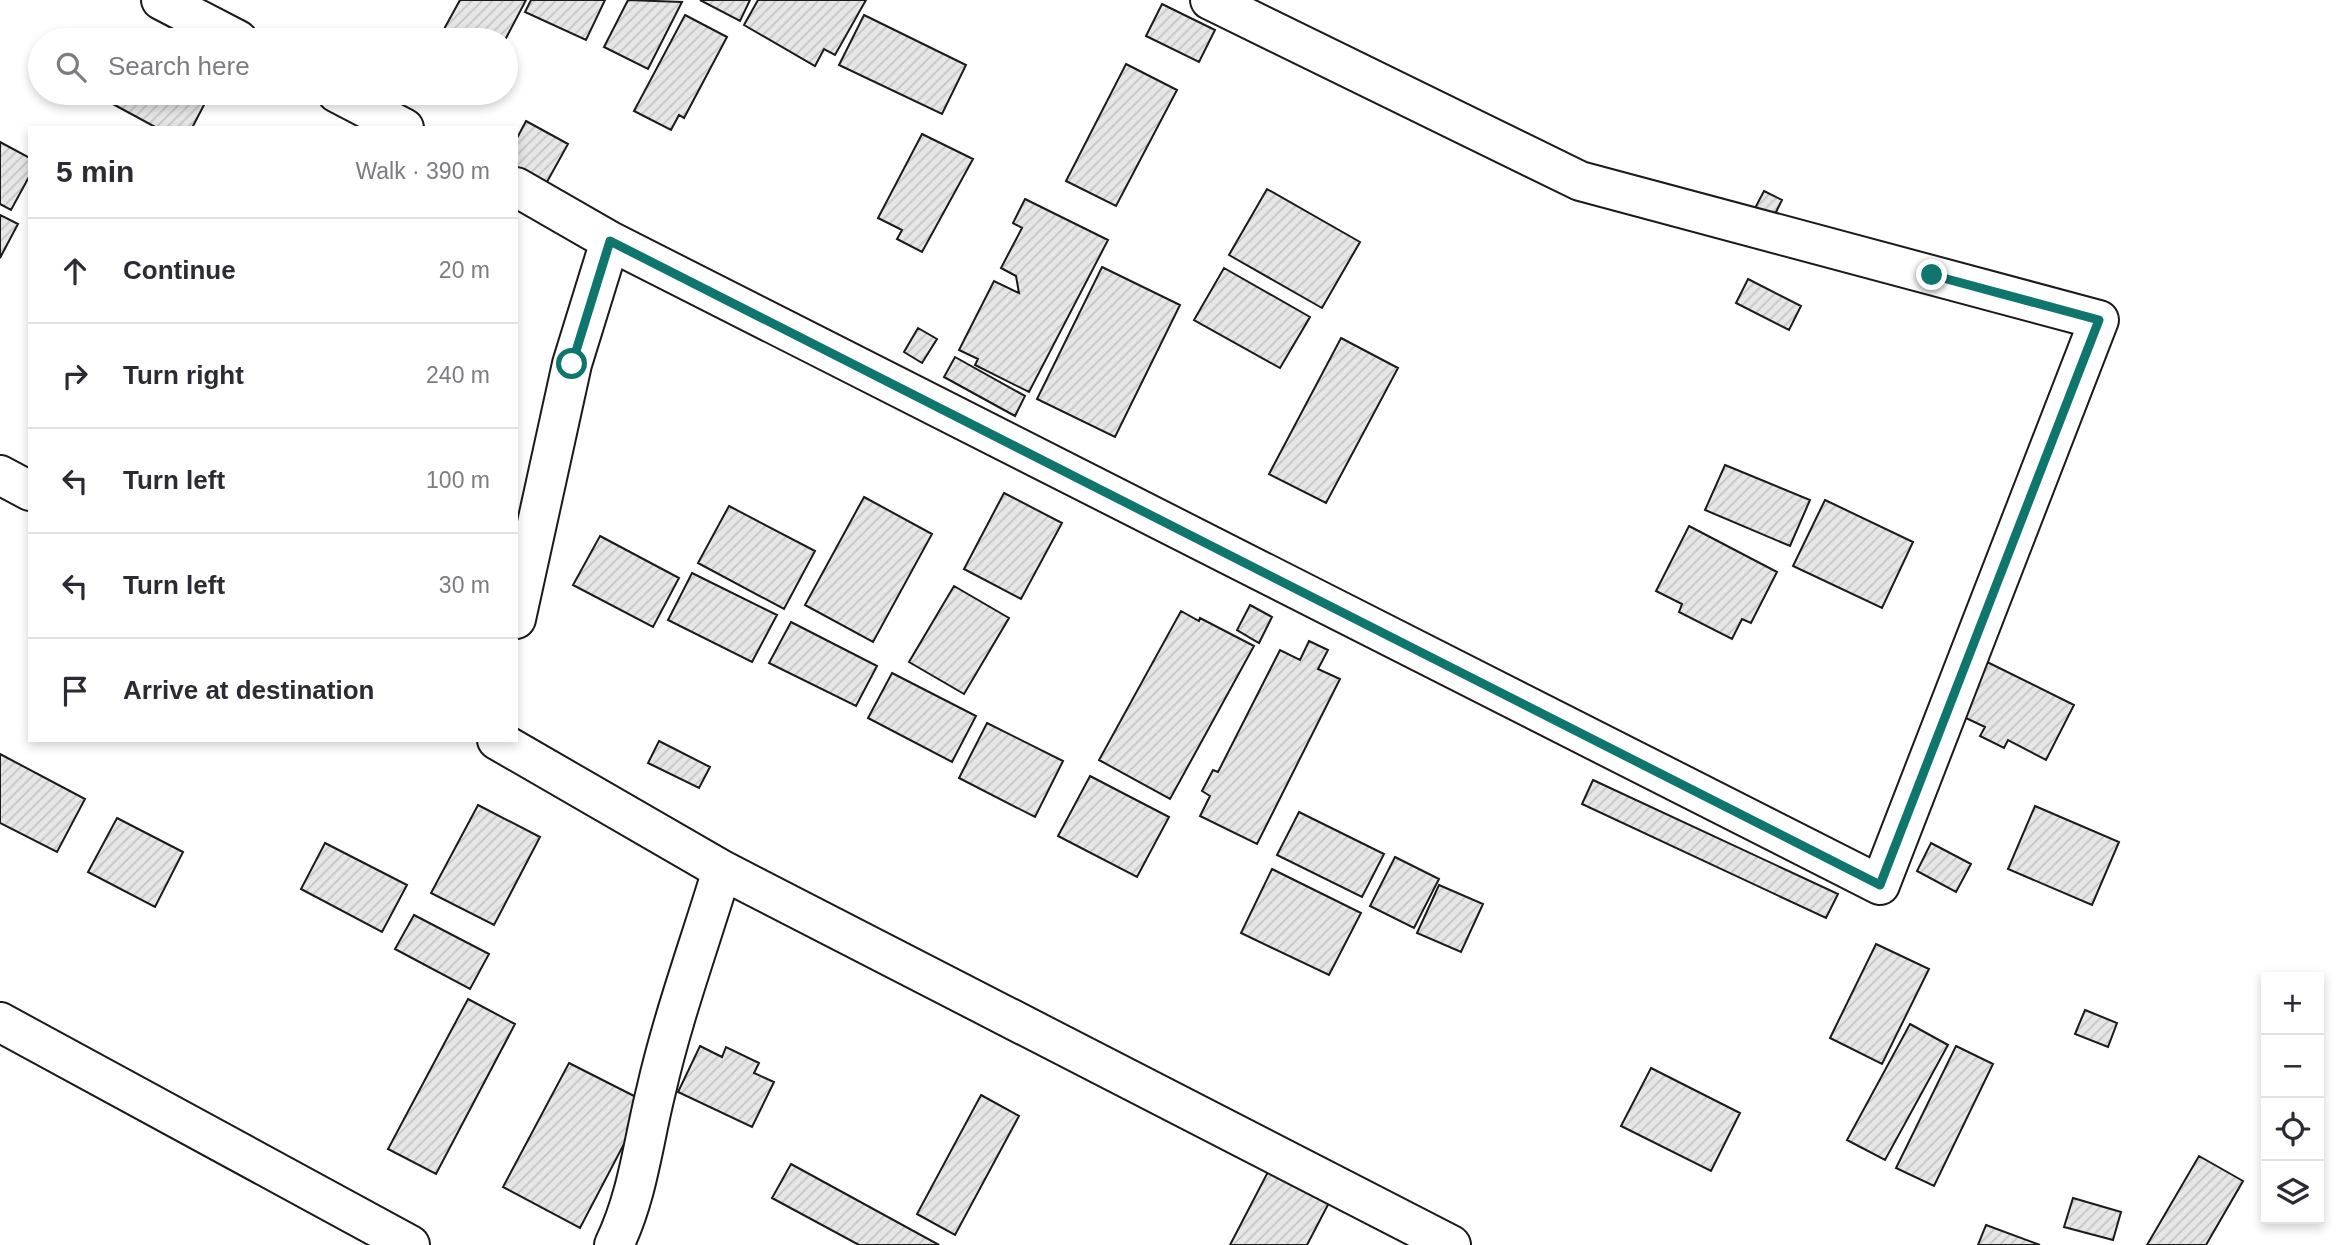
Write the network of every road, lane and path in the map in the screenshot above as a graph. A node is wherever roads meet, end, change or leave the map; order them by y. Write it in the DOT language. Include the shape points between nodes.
graph roads {
  1 [pos="162,0"];
  2 [pos="1210,0"];
  3 [pos="215,28"];
  4 [pos="360,105"];
  5 [pos="400,126"];
  6 [pos="518,188"];
  7 [pos="610,241"];
  8 [pos="0,475"];
  9 [pos="28,490"];
  10 [pos="518,610"];
  11 [pos="500,742"];
  12 [pos="722,870"];
  13 [pos="0,1022"];
  14 [pos="410,1245"];
  15 [pos="614,1245"];
  16 [pos="1451,1245"];
  1 -- 3 [label="street"];
  2 -- 7 [label="street" via="1580,181 2099,320 1880,885"];
  4 -- 5 [label="street"];
  6 -- 7 [label="street"];
  7 -- 10 [label="street" via="572,364"];
  8 -- 9 [label="street"];
  11 -- 12 [label="street"];
  12 -- 15 [label="street" via="655,1092 641,1170"];
  12 -- 16 [label="street"];
  13 -- 14 [label="street"];
}
